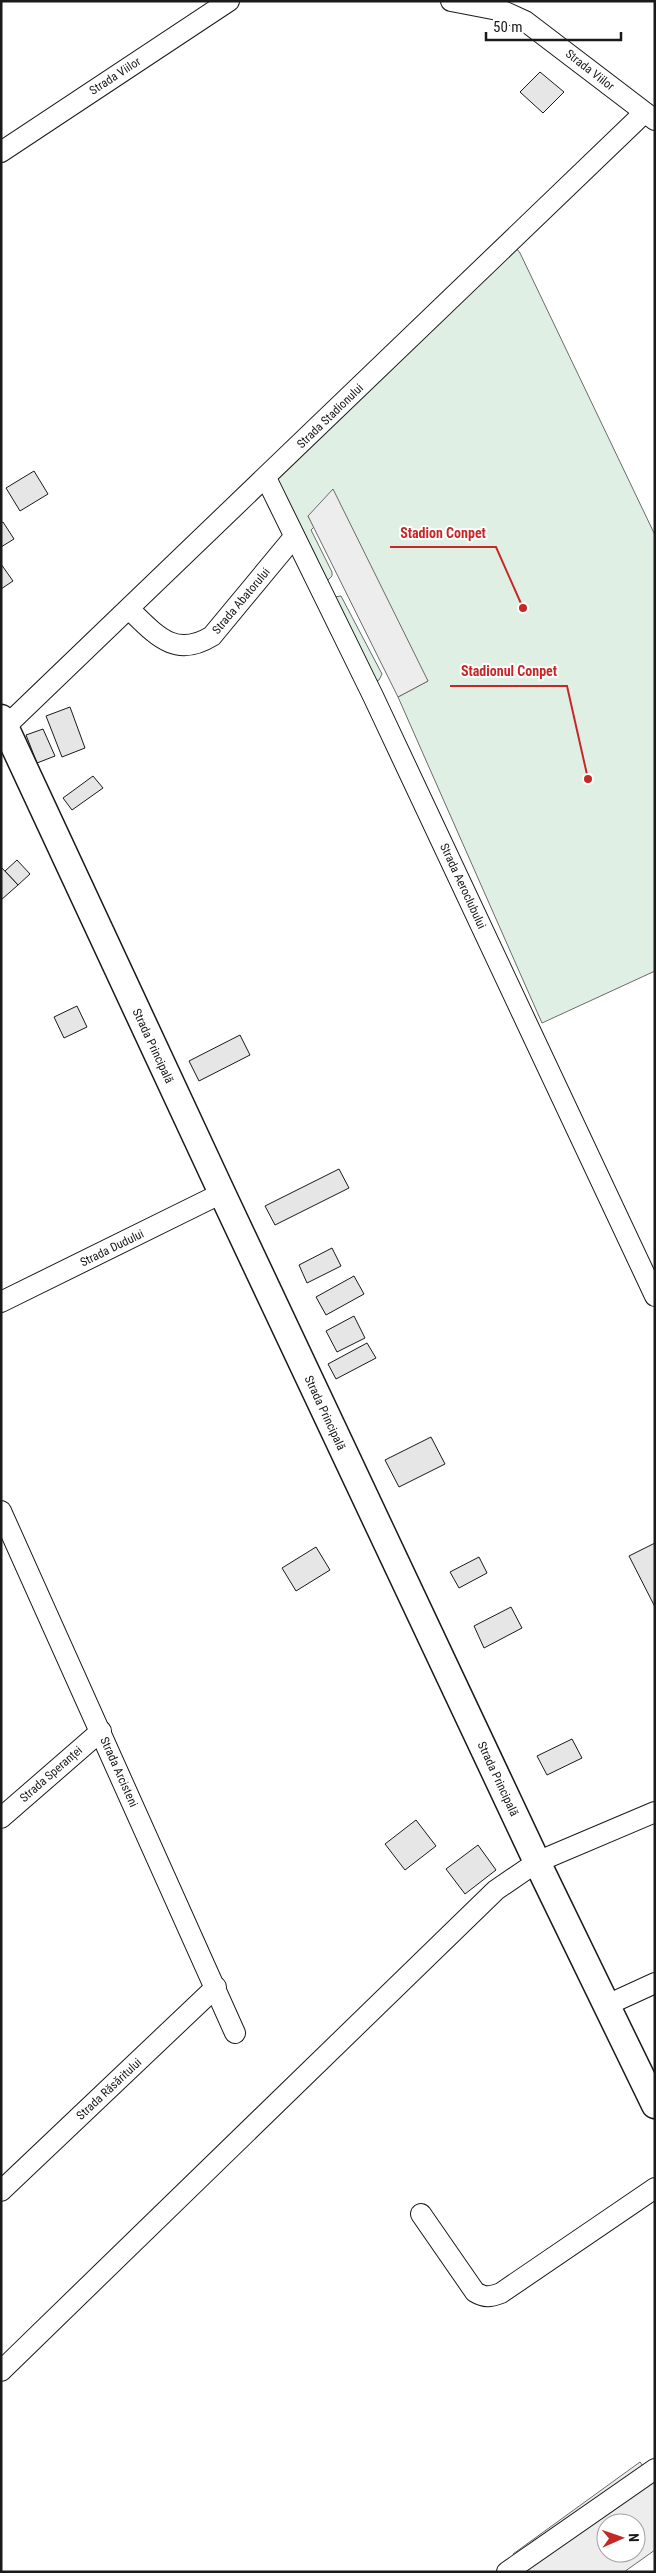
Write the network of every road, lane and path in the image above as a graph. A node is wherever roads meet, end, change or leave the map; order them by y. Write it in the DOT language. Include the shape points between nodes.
graph roads {
  1 [pos="229,1"];
  2 [pos="451,1"];
  3 [pos="649,116"];
  4 [pos="1,152"];
  5 [pos="266,478"];
  6 [pos="294,538"];
  7 [pos="130,609"];
  8 [pos="3,722"];
  9 [pos="222,1193"];
  10 [pos="655,1296"];
  11 [pos="1,1302"];
  12 [pos="1,1511"];
  13 [pos="101,1731"];
  14 [pos="655,1812"];
  15 [pos="1,1818"];
  16 [pos="537,1862"];
  17 [pos="655,1983"];
  18 [pos="216,1988"];
  19 [pos="607,2005"];
  20 [pos="235,2034"];
  21 [pos="655,2105"];
  22 [pos="655,2188"];
  23 [pos="1,2191"];
  24 [pos="420,2214"];
  25 [pos="1,2371"];
  26 [pos="655,2469"];
  27 [pos="508,2572"];
  1 -- 4 [label="street, Strada Viilor"];
  2 -- 3 [label="street, Strada Viilor" via="503,12 525,21"];
  3 -- 5 [label="street, Strada Stadionului"];
  5 -- 6 [label="street, Strada Aeroclubului"];
  5 -- 7 [label="street, Strada Stadionului"];
  6 -- 7 [label="street, Strada Abatorului" via="212,636 198,645 171,644"];
  6 -- 10 [label="street, Strada Aeroclubului" via="389,730"];
  7 -- 8 [label="street, Strada Stadionului"];
  8 -- 9 [label="main road, Strada Principală"];
  9 -- 11 [label="street, Strada Dudului"];
  9 -- 16 [label="main road, Strada Principală"];
  12 -- 13 [label="street, Strada Arcisteni"];
  13 -- 15 [label="street, Strada Speranței"];
  13 -- 18 [label="street, Strada Arcisteni"];
  14 -- 16 [label="street"];
  16 -- 19 [label="main road, Strada Principală"];
  16 -- 25 [label="street" via="496,1890"];
  17 -- 19 [label="street"];
  18 -- 20 [label="street, Strada Arcisteni"];
  18 -- 23 [label="street, Strada Răsăritului"];
  19 -- 21 [label="main road, Strada Principală"];
  22 -- 24 [label="street" via="491,2297 475,2292"];
  26 -- 27 [label="street"];
}
